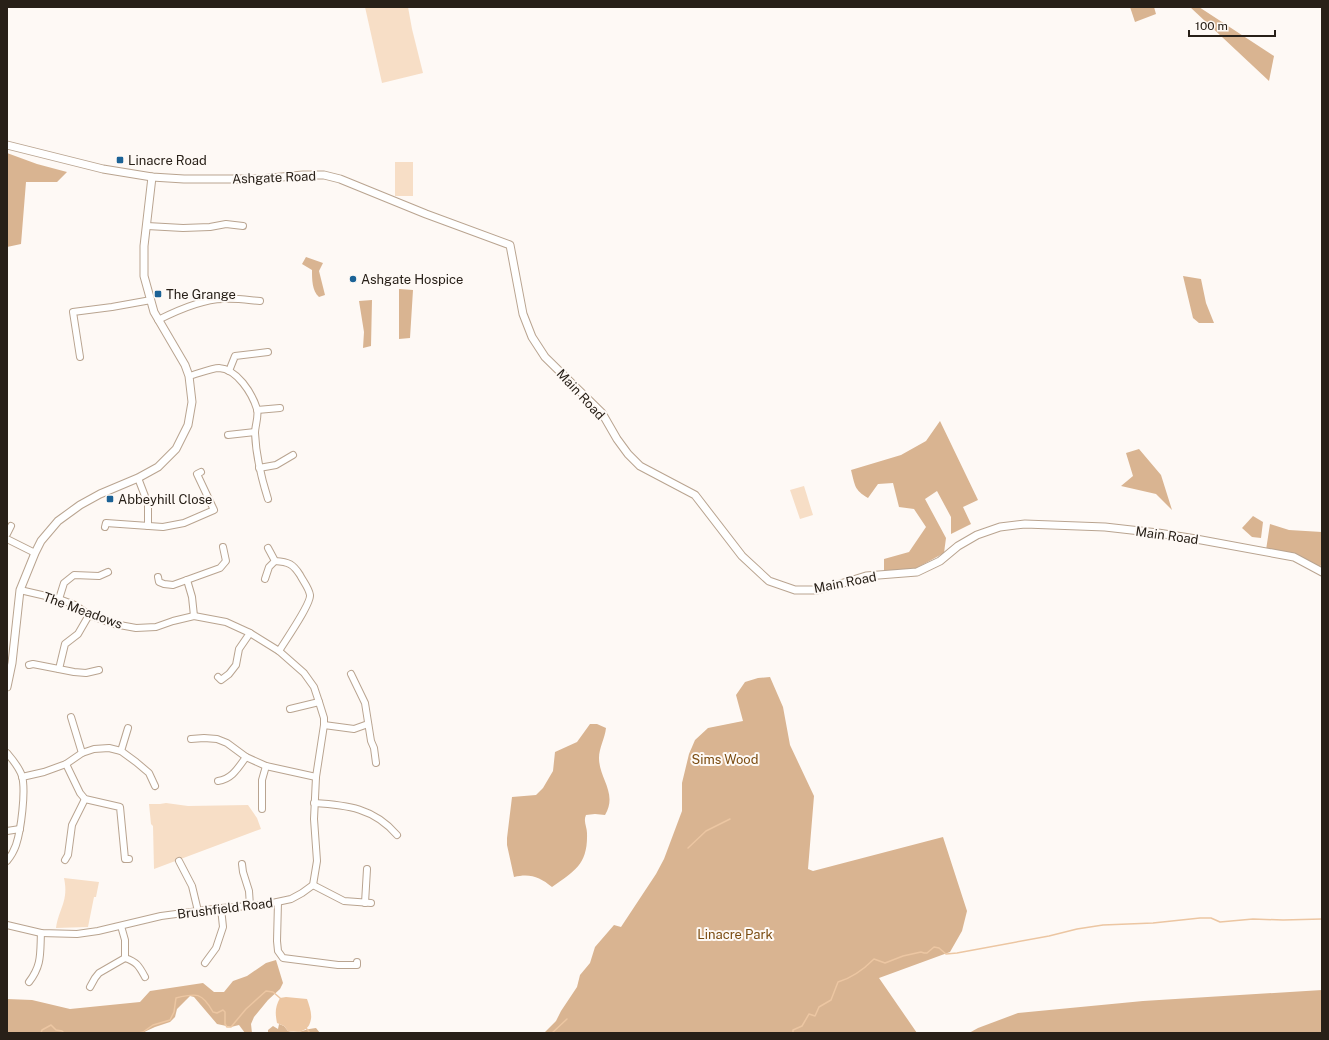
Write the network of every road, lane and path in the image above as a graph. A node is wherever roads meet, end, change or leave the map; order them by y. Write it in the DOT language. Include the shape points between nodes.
graph roads {
  1 [pos="7,145"];
  2 [pos="152,177"];
  3 [pos="147,226"];
  4 [pos="243,226"];
  5 [pos="515,266"];
  6 [pos="151,300"];
  7 [pos="260,301"];
  8 [pos="158,320"];
  9 [pos="268,352"];
  10 [pos="80,356"];
  11 [pos="229,371"];
  12 [pos="189,376"];
  13 [pos="280,408"];
  14 [pos="257,410"];
  15 [pos="255,432"];
  16 [pos="228,435"];
  17 [pos="293,455"];
  18 [pos="259,468"];
  19 [pos="200,472"];
  20 [pos="138,478"];
  21 [pos="268,499"];
  22 [pos="11,526"];
  23 [pos="148,526"];
  24 [pos="105,527"];
  25 [pos="7,534"];
  26 [pos="7,538"];
  27 [pos="223,547"];
  28 [pos="268,548"];
  29 [pos="34,553"];
  30 [pos="276,562"];
  31 [pos="108,572"];
  32 [pos="1322,572"];
  33 [pos="158,577"];
  34 [pos="265,579"];
  35 [pos="187,580"];
  36 [pos="20,590"];
  37 [pos="59,599"];
  38 [pos="89,615"];
  39 [pos="194,616"];
  40 [pos="250,634"];
  41 [pos="279,651"];
  42 [pos="29,665"];
  43 [pos="59,669"];
  44 [pos="99,670"];
  45 [pos="9,671"];
  46 [pos="351,674"];
  47 [pos="218,677"];
  48 [pos="7,687"];
  49 [pos="320,702"];
  50 [pos="290,709"];
  51 [pos="71,717"];
  52 [pos="368,724"];
  53 [pos="324,725"];
  54 [pos="128,728"];
  55 [pos="191,739"];
  56 [pos="121,751"];
  57 [pos="7,753"];
  58 [pos="82,753"];
  59 [pos="246,757"];
  60 [pos="376,763"];
  61 [pos="66,764"];
  62 [pos="266,766"];
  63 [pos="22,777"];
  64 [pos="316,777"];
  65 [pos="218,781"];
  66 [pos="155,786"];
  67 [pos="85,799"];
  68 [pos="314,802"];
  69 [pos="262,809"];
  70 [pos="20,829"];
  71 [pos="7,831"];
  72 [pos="397,835"];
  73 [pos="129,859"];
  74 [pos="66,860"];
  75 [pos="7,861"];
  76 [pos="179,862"];
  77 [pos="242,864"];
  78 [pos="367,869"];
  79 [pos="313,885"];
  80 [pos="278,902"];
  81 [pos="250,906"];
  82 [pos="221,908"];
  83 [pos="198,911"];
  84 [pos="7,925"];
  85 [pos="121,926"];
  86 [pos="41,933"];
  87 [pos="125,958"];
  88 [pos="357,962"];
  89 [pos="205,963"];
  90 [pos="145,977"];
  91 [pos="29,982"];
  92 [pos="90,987"];
  1 -- 2 [label="street, Ashgate Road"];
  2 -- 3 [label="street"];
  2 -- 5 [label="street, Ashgate Road" via="260,179 319,174 329,176 502,240 510,245"];
  3 -- 4 [label="street"];
  3 -- 6 [label="street" via="144,276"];
  5 -- 32 [label="street, Main Road" via="523,314 532,337 545,357 602,413 628,454 640,466 695,495 742,556 769,581 796,590 817,590 866,576 917,572 977,535 1000,527 1025,524 1105,527 1196,539 1294,557"];
  6 -- 8 [label="street"];
  6 -- 10 [label="street" via="73,312"];
  7 -- 8 [label="street" via="222,299 204,302"];
  8 -- 12 [label="street"];
  9 -- 11 [label="street" via="236,356"];
  11 -- 12 [label="street" via="219,368"];
  11 -- 14 [label="street" via="238,376"];
  12 -- 20 [label="street" via="192,402 188,425 180,443 158,467"];
  13 -- 14 [label="street"];
  14 -- 15 [label="street"];
  15 -- 16 [label="street"];
  15 -- 18 [label="street"];
  17 -- 18 [label="street" via="276,465"];
  18 -- 21 [label="street"];
  19 -- 23 [label="street" via="197,474 214,510 184,523 163,527"];
  20 -- 23 [label="street" via="148,504"];
  20 -- 29 [label="street" via="80,504 58,521"];
  22 -- 25 [label="street"];
  23 -- 24 [label="street" via="106,523"];
  26 -- 29 [label="street"];
  27 -- 35 [label="street" via="226,561 220,568"];
  28 -- 30 [label="street"];
  29 -- 36 [label="street"];
  30 -- 34 [label="street" via="270,567"];
  30 -- 41 [label="street" via="286,562 294,566 310,595 307,605"];
  31 -- 37 [label="street" via="99,576 74,575 64,583"];
  33 -- 35 [label="street" via="159,582 164,584"];
  35 -- 39 [label="street"];
  36 -- 37 [label="street, The Meadows"];
  36 -- 45 [label="street"];
  37 -- 38 [label="street, The Meadows" via="75,605"];
  38 -- 39 [label="street, The Meadows" via="114,624 136,628 156,627"];
  38 -- 43 [label="street" via="78,634 65,644"];
  39 -- 40 [label="street, The Meadows" via="226,622"];
  40 -- 41 [label="street, The Meadows"];
  40 -- 47 [label="street" via="240,649 236,665 221,680"];
  41 -- 49 [label="street, The Meadows" via="304,673"];
  42 -- 43 [label="street"];
  43 -- 44 [label="street" via="86,673"];
  45 -- 48 [label="street"];
  46 -- 52 [label="street" via="364,703"];
  49 -- 50 [label="street"];
  49 -- 53 [label="street, The Meadows"];
  51 -- 58 [label="street"];
  52 -- 53 [label="street" via="354,728"];
  52 -- 60 [label="street"];
  53 -- 64 [label="street, The Meadows"];
  54 -- 56 [label="street"];
  55 -- 59 [label="street" via="217,739"];
  56 -- 58 [label="street" via="109,748"];
  56 -- 66 [label="street" via="148,773"];
  57 -- 63 [label="street" via="16,763"];
  58 -- 61 [label="street"];
  59 -- 62 [label="street"];
  59 -- 65 [label="street" via="226,780"];
  61 -- 63 [label="street"];
  61 -- 67 [label="street"];
  62 -- 64 [label="street"];
  62 -- 69 [label="street" via="262,780"];
  63 -- 70 [label="street"];
  64 -- 68 [label="street"];
  67 -- 73 [label="street" via="120,807 125,859"];
  67 -- 74 [label="street" via="72,825"];
  68 -- 72 [label="street" via="354,807 381,820"];
  68 -- 79 [label="street" via="317,861"];
  70 -- 71 [label="street"];
  70 -- 75 [label="street"];
  76 -- 83 [label="street" via="192,886"];
  77 -- 81 [label="street"];
  78 -- 79 [label="street" via="368,903 344,901"];
  79 -- 80 [label="street, Brushfield Road" via="291,899"];
  80 -- 81 [label="street, Brushfield Road"];
  80 -- 88 [label="street" via="277,941 278,951 283,958 338,965 357,965"];
  81 -- 82 [label="street, Brushfield Road"];
  82 -- 83 [label="street, Brushfield Road"];
  82 -- 89 [label="street" via="223,928 216,948"];
  83 -- 85 [label="street, Brushfield Road" via="161,916"];
  84 -- 86 [label="street, Brushfield Road"];
  85 -- 86 [label="street, Brushfield Road" via="77,934"];
  85 -- 87 [label="street" via="125,940"];
  86 -- 91 [label="street" via="39,964"];
  87 -- 90 [label="street" via="139,965"];
  87 -- 92 [label="street" via="99,973"];
}
